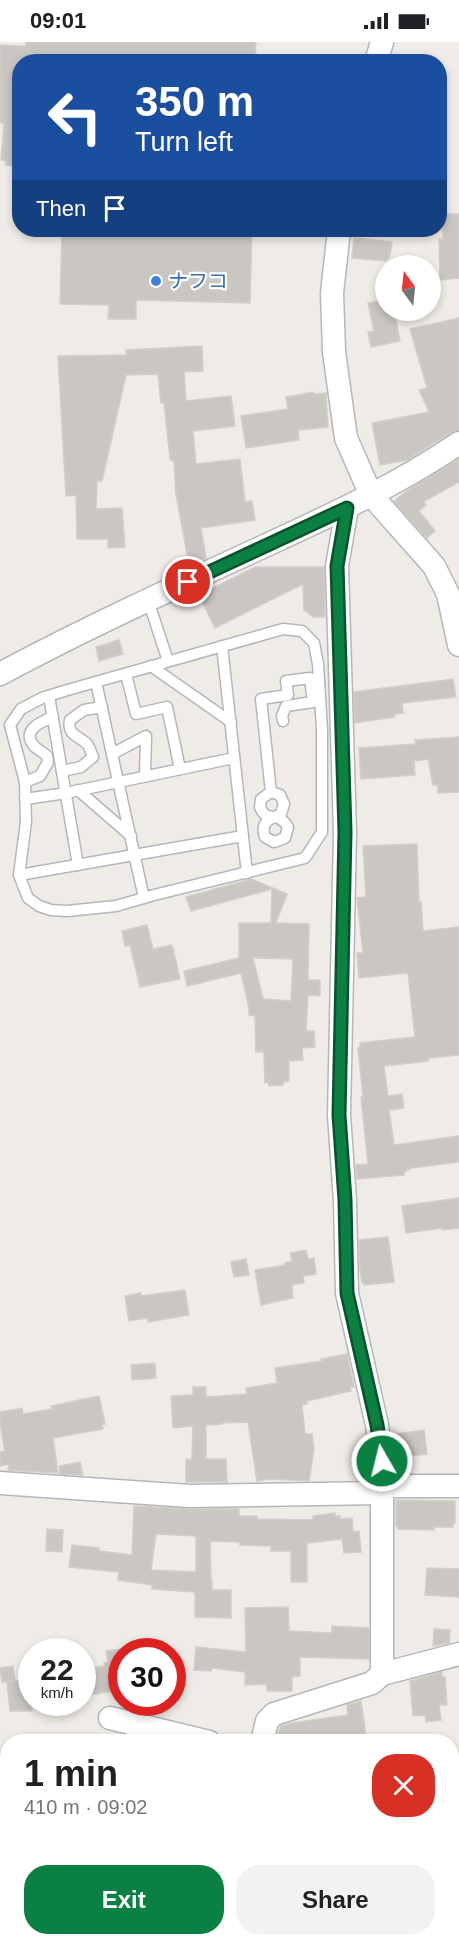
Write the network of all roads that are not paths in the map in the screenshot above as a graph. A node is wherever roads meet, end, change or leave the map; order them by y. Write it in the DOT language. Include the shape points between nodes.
graph roads {
  1 [pos="338,237"];
  2 [pos="459,443"];
  3 [pos="371,495"];
  4 [pos="347,508"];
  5 [pos="148,600"];
  6 [pos="459,645"];
  7 [pos="222,646"];
  8 [pos="168,662"];
  9 [pos="151,666"];
  10 [pos="126,674"];
  11 [pos="0,675"];
  12 [pos="96,682"];
  13 [pos="316,692"];
  14 [pos="49,696"];
  15 [pos="102,707"];
  16 [pos="53,717"];
  17 [pos="283,721"];
  18 [pos="231,722"];
  19 [pos="112,754"];
  20 [pos="234,758"];
  21 [pos="180,769"];
  22 [pos="62,771"];
  23 [pos="145,776"];
  24 [pos="118,781"];
  25 [pos="25,782"];
  26 [pos="78,790"];
  27 [pos="271,792"];
  28 [pos="66,793"];
  29 [pos="25,799"];
  30 [pos="131,836"];
  31 [pos="243,836"];
  32 [pos="135,855"];
  33 [pos="78,865"];
  34 [pos="247,873"];
  35 [pos="19,875"];
  36 [pos="144,898"];
  37 [pos="0,1483"];
  38 [pos="459,1486"];
  39 [pos="382,1490"];
  40 [pos="459,1654"];
  41 [pos="382,1674"];
  42 [pos="110,1718"];
  43 [pos="176,1734"];
  44 [pos="264,1734"];
  1 -- 3 [label="street" via="332,293 340,407 346,438"];
  2 -- 3 [label="street"];
  3 -- 4 [label="street"];
  3 -- 6 [label="street" via="434,566 448,594"];
  4 -- 5 [label="street"];
  4 -- 39 [label="street" via="337,566 345,832 339,1115 347,1293 377,1425"];
  5 -- 8 [label="lane"];
  5 -- 11 [label="street"];
  7 -- 8 [label="lane"];
  7 -- 13 [label="lane" via="283,628 302,631 314,643"];
  7 -- 18 [label="lane"];
  8 -- 9 [label="lane"];
  9 -- 10 [label="lane"];
  9 -- 18 [label="lane"];
  10 -- 12 [label="lane"];
  10 -- 21 [label="lane" via="136,714 167,707"];
  12 -- 14 [label="lane"];
  12 -- 15 [label="lane"];
  13 -- 17 [label="lane" via="313,702 286,706"];
  13 -- 27 [label="lane" via="310,678 286,681 288,695 261,699"];
  13 -- 34 [label="lane" via="322,832 305,858"];
  14 -- 16 [label="lane"];
  14 -- 25 [label="lane" via="21,709 10,725"];
  15 -- 19 [label="lane"];
  15 -- 22 [label="lane" via="84,710 70,720 72,735 86,743 93,757 81,767"];
  16 -- 22 [label="lane"];
  16 -- 25 [label="lane" via="30,731 31,740 48,762 40,776"];
  18 -- 20 [label="lane"];
  19 -- 23 [label="lane" via="146,736"];
  19 -- 24 [label="lane"];
  20 -- 21 [label="lane"];
  20 -- 31 [label="lane"];
  21 -- 23 [label="lane"];
  22 -- 28 [label="lane"];
  23 -- 24 [label="lane"];
  24 -- 26 [label="lane"];
  24 -- 30 [label="lane"];
  25 -- 29 [label="lane"];
  26 -- 28 [label="lane"];
  26 -- 30 [label="lane"];
  27 -- 27 [label="lane" via="261,799 260,807 264,815 273,817 281,814 284,804 280,795"];
  28 -- 29 [label="lane"];
  28 -- 33 [label="lane"];
  29 -- 35 [label="lane"];
  30 -- 32 [label="lane"];
  31 -- 32 [label="lane"];
  31 -- 34 [label="lane"];
  32 -- 33 [label="lane"];
  32 -- 36 [label="lane"];
  33 -- 35 [label="lane"];
  34 -- 36 [label="lane"];
  35 -- 36 [label="lane" via="28,898 51,910 108,907"];
  37 -- 39 [label="street" via="190,1496"];
  38 -- 39 [label="street"];
  39 -- 41 [label="street"];
  40 -- 41 [label="street"];
  41 -- 44 [label="street" via="372,1683 274,1714 267,1721"];
  42 -- 43 [label="street"];
}
